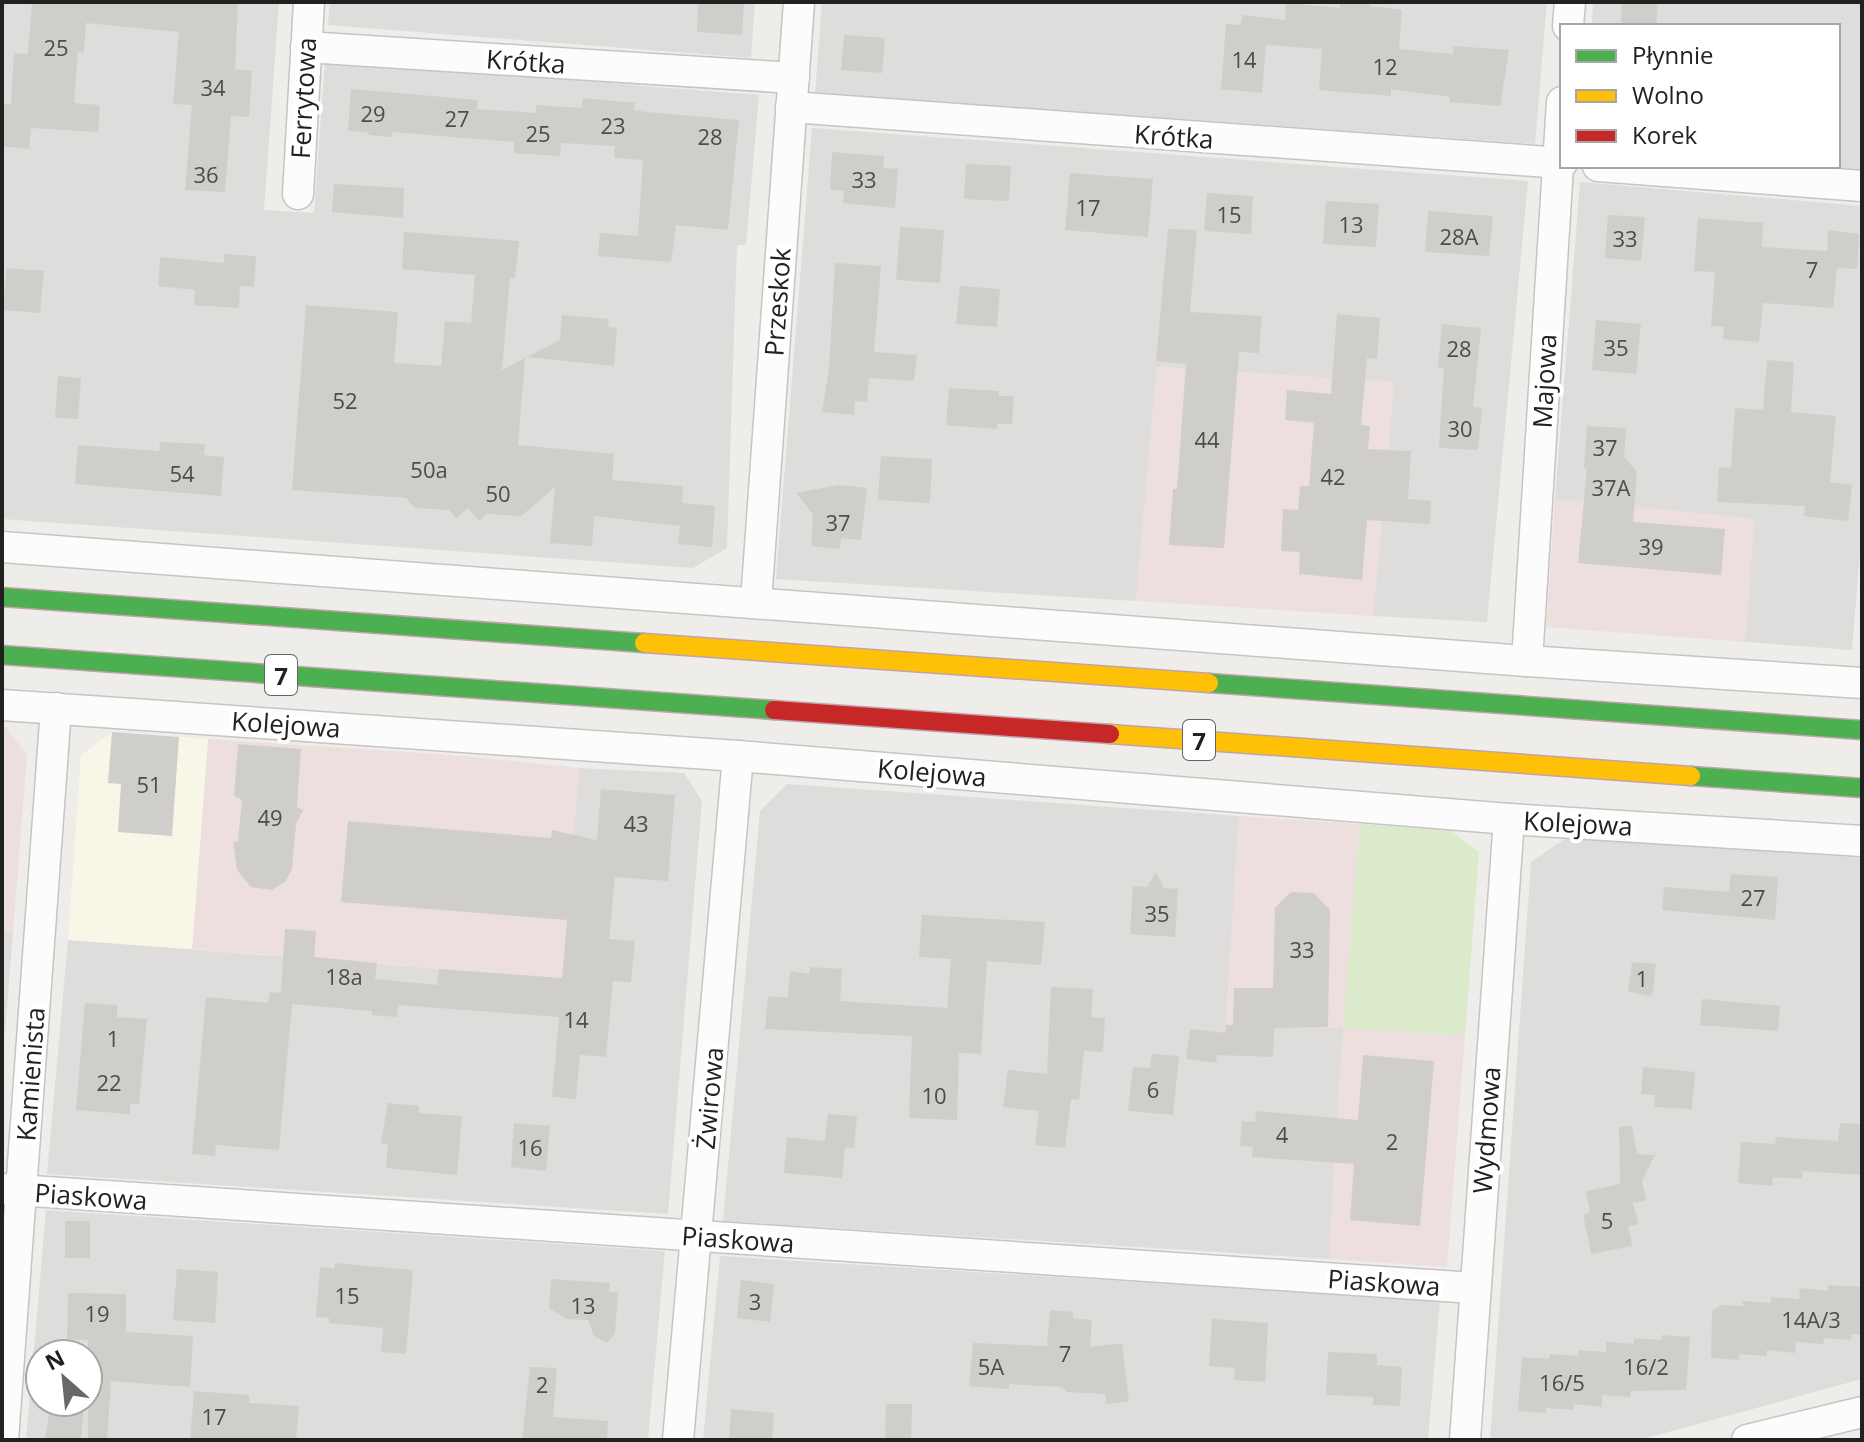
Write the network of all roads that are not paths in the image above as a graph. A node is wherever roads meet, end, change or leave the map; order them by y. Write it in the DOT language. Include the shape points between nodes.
graph roads {
  1 [pos="309,2"];
  2 [pos="799,2"];
  3 [pos="1570,2"];
  4 [pos="1568,24"];
  5 [pos="306,47"];
  6 [pos="792,93"];
  7 [pos="1560,163"];
  8 [pos="1624,168"];
  9 [pos="1862,186"];
  10 [pos="298,194"];
  11 [pos="2,547"];
  12 [pos="2,597"];
  13 [pos="756,602"];
  14 [pos="2,655"];
  15 [pos="1527,661"];
  16 [pos="1862,683"];
  17 [pos="2,705"];
  18 [pos="56,708"];
  19 [pos="1862,730"];
  20 [pos="738,756"];
  21 [pos="1862,788"];
  22 [pos="1509,819"];
  23 [pos="1862,841"];
  24 [pos="12,1190"];
  25 [pos="698,1236"];
  26 [pos="1474,1288"];
  27 [pos="1862,1412"];
  28 [pos="3,1440"];
  29 [pos="678,1440"];
  30 [pos="1465,1440"];
  31 [pos="1747,1440"];
  1 -- 5 [label="street, Ferrytowa"];
  2 -- 6 [label="street, Przeskok"];
  3 -- 4 [label="street"];
  5 -- 6 [label="street, Krótka"];
  5 -- 10 [label="street, Ferrytowa"];
  6 -- 7 [label="street, Krótka"];
  6 -- 13 [label="street, Przeskok"];
  7 -- 15 [label="street, Majowa"];
  8 -- 9 [label="street"];
  11 -- 13 [label="street"];
  12 -- 19 [label="highway, 7"];
  13 -- 15 [label="street"];
  14 -- 21 [label="highway, Kolejowa / 7"];
  15 -- 16 [label="street"];
  17 -- 18 [label="street, Kolejowa"];
  18 -- 20 [label="street, Kolejowa"];
  18 -- 24 [label="street, Kamienista"];
  20 -- 22 [label="street, Kolejowa"];
  20 -- 25 [label="street, Żwirowa"];
  22 -- 23 [label="street, Kolejowa"];
  22 -- 26 [label="street, Wydmowa"];
  24 -- 25 [label="street, Piaskowa"];
  24 -- 28 [label="street, Kamienista"];
  25 -- 26 [label="street, Piaskowa"];
  25 -- 29 [label="street, Żwirowa"];
  26 -- 30 [label="street, Wydmowa"];
  27 -- 31 [label="street"];
}
